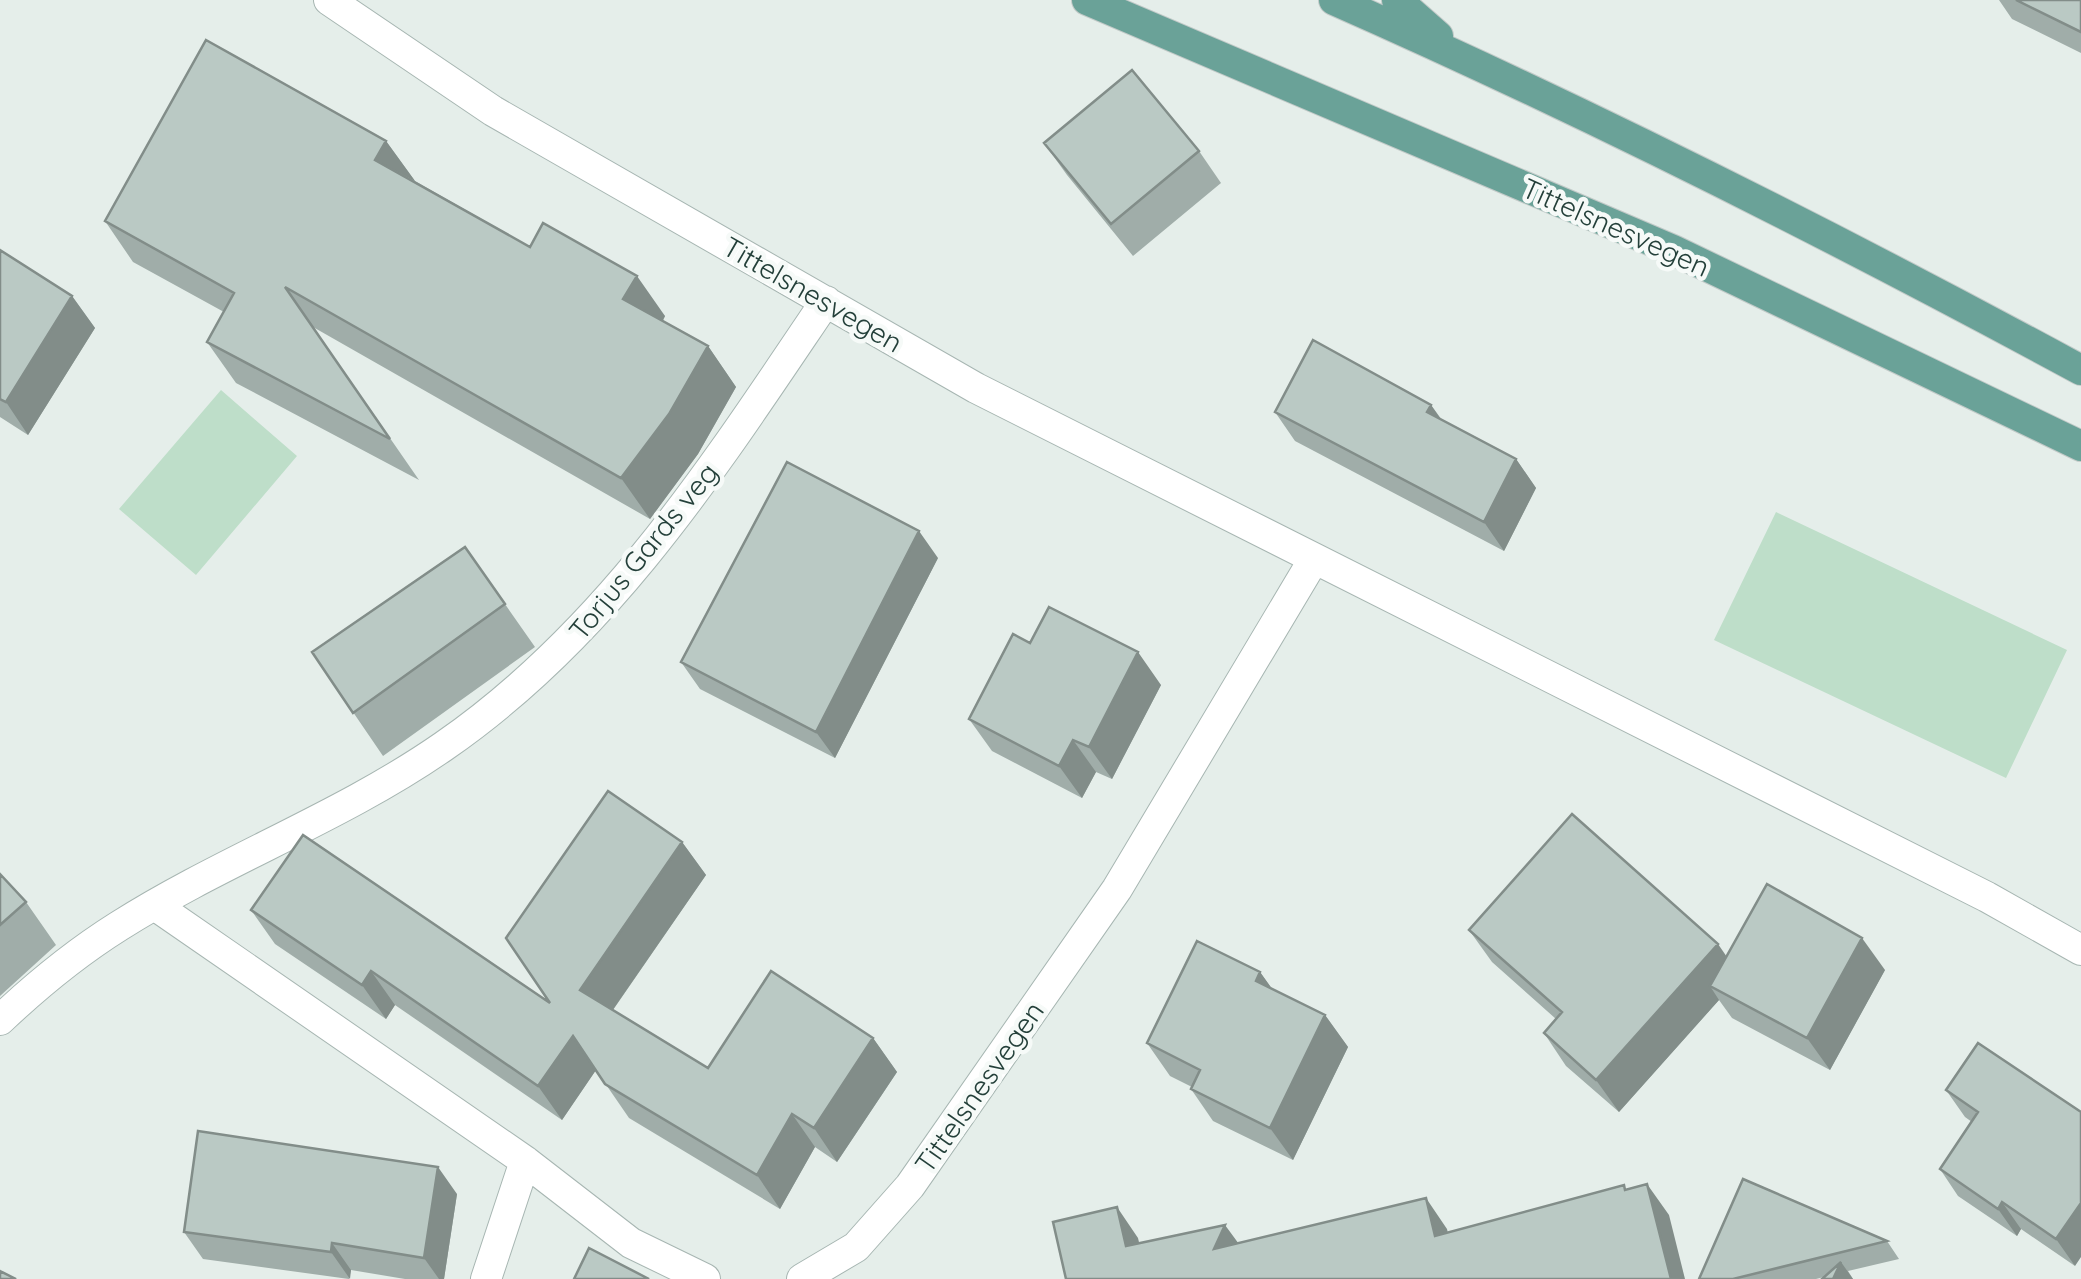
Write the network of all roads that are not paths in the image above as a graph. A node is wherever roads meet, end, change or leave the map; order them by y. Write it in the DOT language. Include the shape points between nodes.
graph roads {
  1 [pos="329,0"];
  2 [pos="1088,0"];
  3 [pos="1334,0"];
  4 [pos="1397,0"];
  5 [pos="1463,57"];
  6 [pos="826,301"];
  7 [pos="2081,370"];
  8 [pos="2081,446"];
  9 [pos="1314,558"];
  10 [pos="156,906"];
  11 [pos="2081,950"];
  12 [pos="0,1020"];
  13 [pos="525,1161"];
  14 [pos="486,1279"];
  15 [pos="706,1279"];
  16 [pos="802,1279"];
  1 -- 6 [label="street, Tittelsnesvegen" via="493,111"];
  2 -- 8 [label="main road, Tittelsnesvegen" via="1672,250"];
  3 -- 5 [label="main road"];
  4 -- 5 [label="main road"];
  5 -- 7 [label="main road"];
  6 -- 9 [label="street, Tittelsnesvegen" via="976,388"];
  6 -- 10 [label="street, Torjus Gards veg" via="678,515 563,651 441,748"];
  9 -- 11 [label="street, Tittelsnesvegen"];
  9 -- 16 [label="street, Tittelsnesvegen" via="1117,889 910,1186 856,1248"];
  10 -- 12 [label="street, Torjus Gards veg" via="42,981"];
  10 -- 13 [label="street"];
  13 -- 14 [label="street"];
  13 -- 15 [label="street" via="631,1243"];
}
